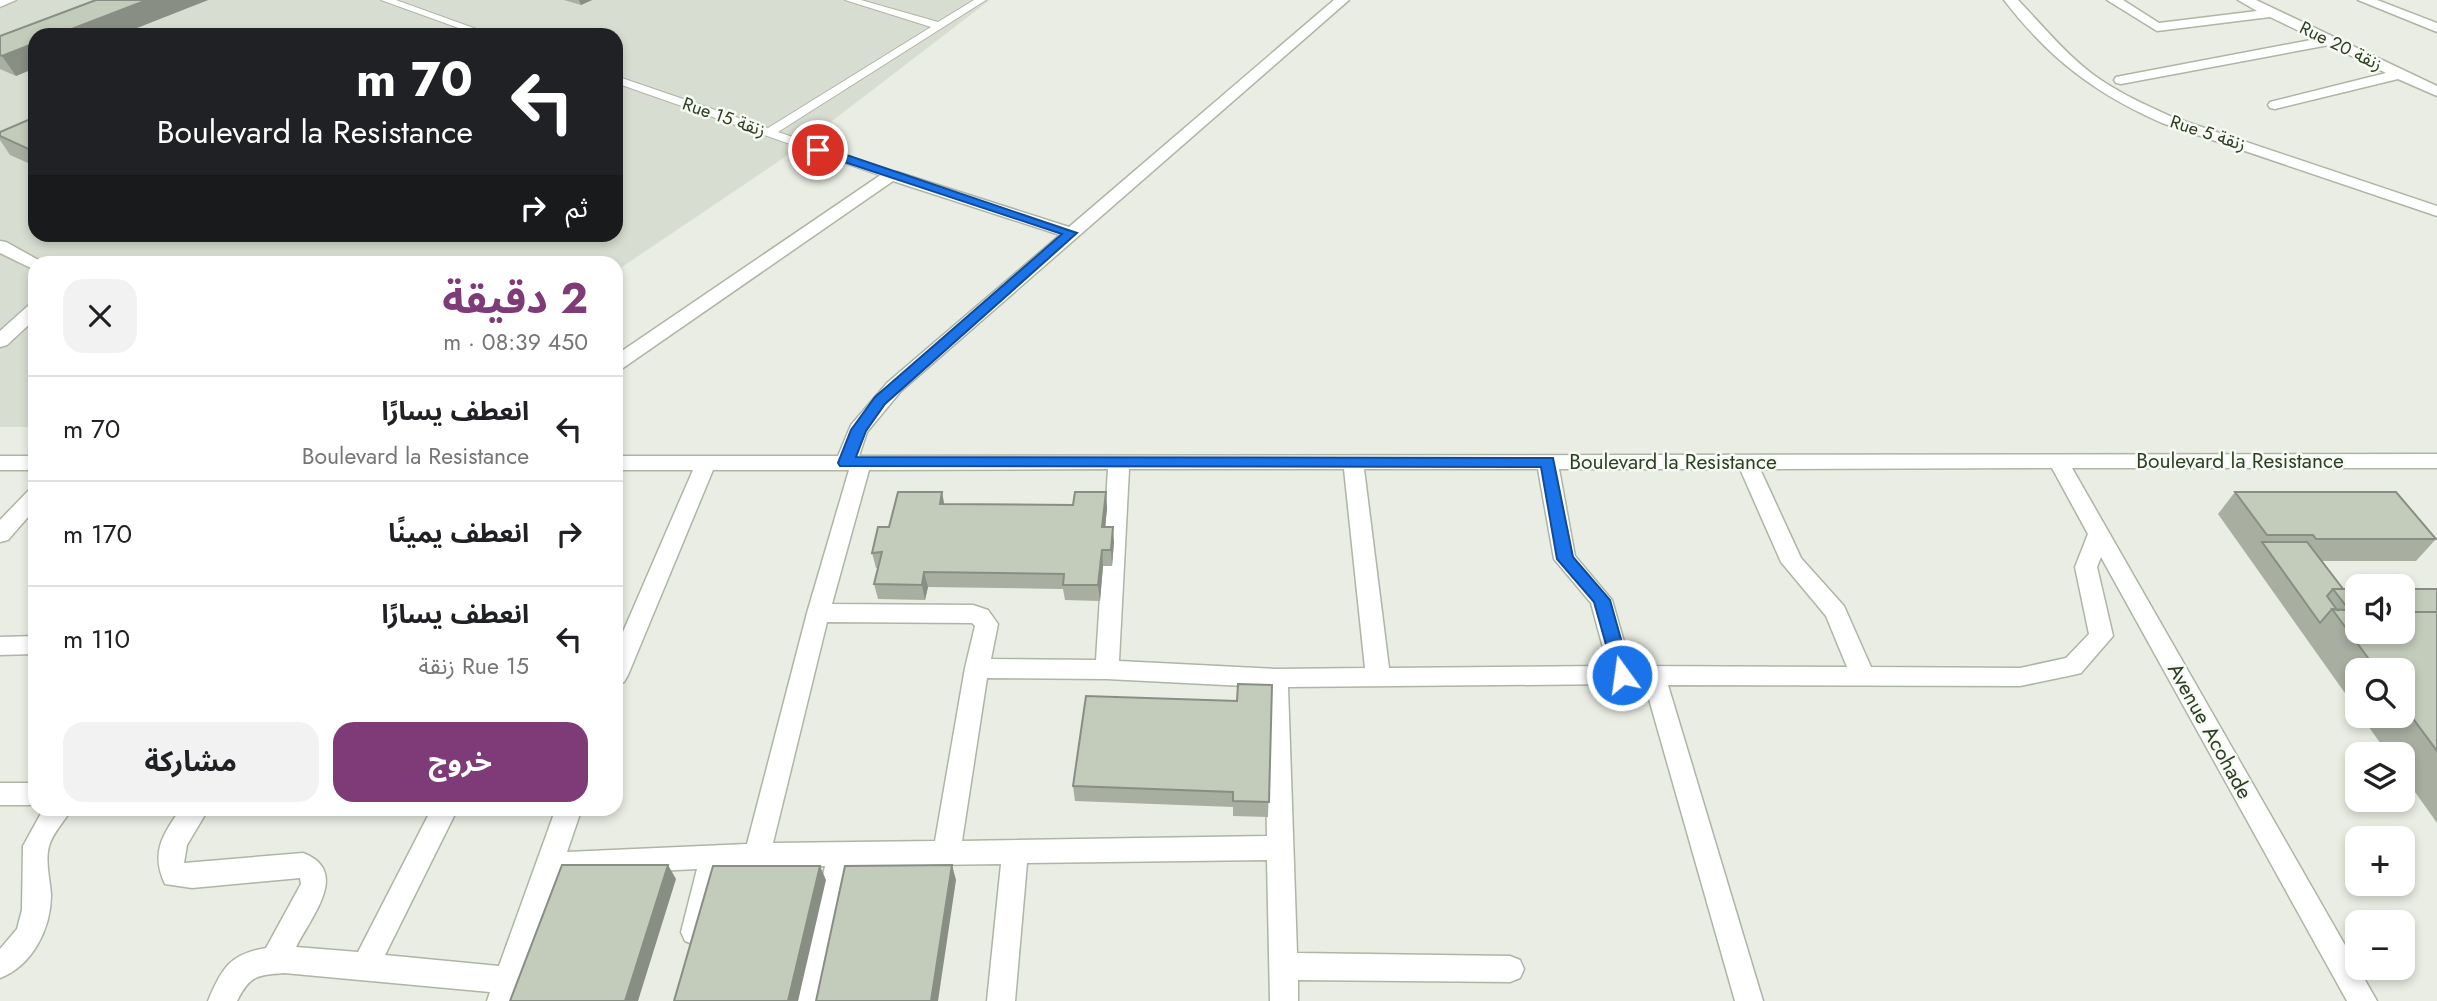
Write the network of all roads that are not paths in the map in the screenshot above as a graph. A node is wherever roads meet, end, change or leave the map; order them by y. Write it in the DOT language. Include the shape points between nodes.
graph roads {
  1 [pos="9,0"];
  2 [pos="386,0"];
  3 [pos="850,0"];
  4 [pos="981,0"];
  5 [pos="1342,0"];
  6 [pos="2011,0"];
  7 [pos="2245,0"];
  8 [pos="2365,0"];
  9 [pos="2120,1"];
  10 [pos="0,3"];
  11 [pos="2272,13"];
  12 [pos="940,26"];
  13 [pos="468,28"];
  14 [pos="2437,28"];
  15 [pos="2330,41"];
  16 [pos="2401,74"];
  17 [pos="2121,80"];
  18 [pos="623,81"];
  19 [pos="2437,92"];
  20 [pos="2275,105"];
  21 [pos="770,132"];
  22 [pos="891,176"];
  23 [pos="2437,211"];
  24 [pos="1071,233"];
  25 [pos="0,247"];
  26 [pos="28,261"];
  27 [pos="28,315"];
  28 [pos="0,341"];
  29 [pos="623,359"];
  30 [pos="2058,461"];
  31 [pos="2437,461"];
  32 [pos="1353,462"];
  33 [pos="1547,462"];
  34 [pos="1747,462"];
  35 [pos="0,463"];
  36 [pos="28,463"];
  37 [pos="623,463"];
  38 [pos="706,463"];
  39 [pos="853,463"];
  40 [pos="1119,463"];
  41 [pos="28,504"];
  42 [pos="0,534"];
  43 [pos="2099,534"];
  44 [pos="818,613"];
  45 [pos="623,642"];
  46 [pos="0,646"];
  47 [pos="28,646"];
  48 [pos="976,668"];
  49 [pos="1107,670"];
  50 [pos="1622,675"];
  51 [pos="1378,676"];
  52 [pos="1654,676"];
  53 [pos="1276,678"];
  54 [pos="1864,678"];
  55 [pos="0,794"];
  56 [pos="28,794"];
  57 [pos="54,816"];
  58 [pos="191,816"];
  59 [pos="441,816"];
  60 [pos="566,816"];
  61 [pos="1281,848"];
  62 [pos="947,851"];
  63 [pos="1015,851"];
  64 [pos="757,855"];
  65 [pos="714,856"];
  66 [pos="840,856"];
  67 [pos="549,864"];
  68 [pos="274,961"];
  69 [pos="688,961"];
  70 [pos="0,965"];
  71 [pos="365,966"];
  72 [pos="1284,966"];
  73 [pos="1510,970"];
  74 [pos="504,990"];
  75 [pos="222,1001"];
  76 [pos="812,1001"];
  77 [pos="1001,1001"];
  78 [pos="1284,1001"];
  79 [pos="1749,1001"];
  80 [pos="2363,1001"];
  1 -- 10 [label="street"];
  2 -- 13 [label="lane"];
  3 -- 12 [label="lane"];
  4 -- 12 [label="lane"];
  5 -- 24 [label="street"];
  6 -- 23 [label="street, Rue 5 زنقة" via="2076,68 2130,104"];
  7 -- 11 [label="street, Rue 20 زنقة"];
  8 -- 14 [label="street"];
  9 -- 11 [label="street" via="2157,27"];
  11 -- 15 [label="street, Rue 20 زنقة"];
  12 -- 21 [label="lane"];
  15 -- 16 [label="street, Rue 20 زنقة"];
  15 -- 17 [label="street"];
  16 -- 19 [label="street, Rue 20 زنقة"];
  16 -- 20 [label="street"];
  18 -- 21 [label="lane, Rue 15 زنقة"];
  21 -- 22 [label="lane, Rue 15 زنقة"];
  22 -- 24 [label="street, Rue 15 زنقة"];
  22 -- 29 [label="street"];
  24 -- 39 [label="street" via="880,400 858,430"];
  25 -- 26 [label="street"];
  27 -- 28 [label="street"];
  30 -- 31 [label="street, Boulevard la Resistance"];
  30 -- 34 [label="street, Boulevard la Resistance"];
  30 -- 43 [label="street, Avenue Acohade"];
  32 -- 33 [label="street, Boulevard la Resistance"];
  32 -- 40 [label="street, Boulevard la Resistance"];
  32 -- 51 [label="street"];
  33 -- 34 [label="street, Boulevard la Resistance"];
  33 -- 50 [label="street" via="1565,559 1601,600"];
  34 -- 54 [label="street" via="1792,562 1836,612"];
  35 -- 36 [label="street"];
  37 -- 38 [label="street, Boulevard la Resistance"];
  38 -- 39 [label="street, Boulevard la Resistance"];
  38 -- 45 [label="street"];
  39 -- 40 [label="street, Boulevard la Resistance"];
  39 -- 44 [label="street"];
  40 -- 49 [label="street"];
  41 -- 42 [label="street"];
  43 -- 54 [label="street" via="2086,567 2101,636 2073,666 2020,677"];
  43 -- 80 [label="street, Avenue Acohade"];
  44 -- 48 [label="street" via="980,616 987,624"];
  44 -- 64 [label="street"];
  46 -- 47 [label="street"];
  48 -- 49 [label="street"];
  48 -- 62 [label="street"];
  49 -- 53 [label="street"];
  50 -- 51 [label="street"];
  50 -- 52 [label="street"];
  51 -- 53 [label="street"];
  52 -- 54 [label="street"];
  52 -- 79 [label="street"];
  53 -- 61 [label="street"];
  55 -- 56 [label="street"];
  57 -- 70 [label="street" via="35,851 37,903 29,936"];
  58 -- 68 [label="street" via="170,852 174,875 303,865 311,869 314,885"];
  59 -- 71 [label="street"];
  60 -- 67 [label="street"];
  61 -- 63 [label="street"];
  61 -- 72 [label="street"];
  62 -- 63 [label="street"];
  62 -- 66 [label="street"];
  63 -- 77 [label="street"];
  64 -- 65 [label="street"];
  64 -- 66 [label="street"];
  65 -- 67 [label="street"];
  65 -- 69 [label="street"];
  66 -- 76 [label="street"];
  67 -- 74 [label="street"];
  68 -- 71 [label="street"];
  68 -- 75 [label="street" via="244,968"];
  71 -- 74 [label="street"];
  72 -- 73 [label="street"];
  72 -- 78 [label="street"];
}
